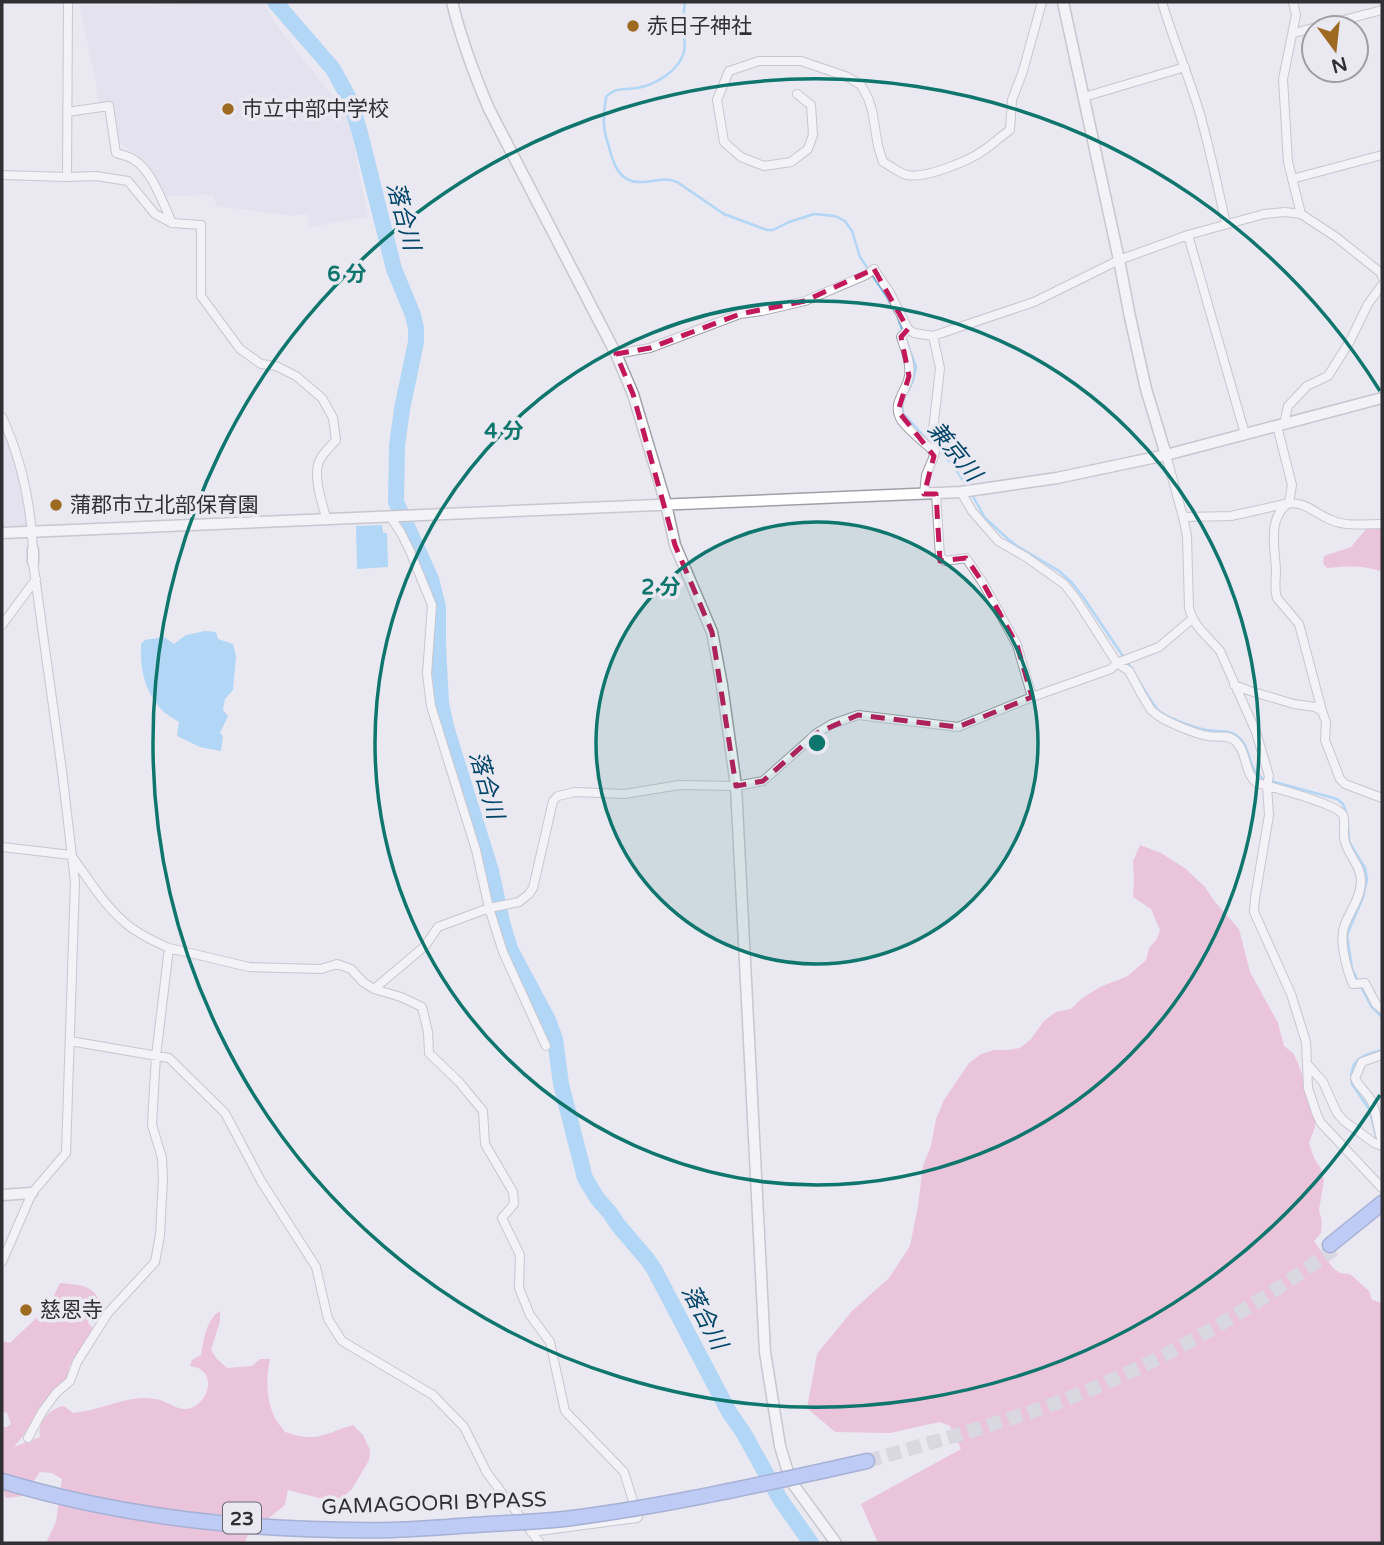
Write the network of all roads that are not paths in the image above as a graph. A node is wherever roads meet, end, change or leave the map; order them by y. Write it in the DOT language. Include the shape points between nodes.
graph roads {
  1 [pos="68,2"];
  2 [pos="452,2"];
  3 [pos="1042,2"];
  4 [pos="1063,2"];
  5 [pos="1162,2"];
  6 [pos="1293,2"];
  7 [pos="1382,10"];
  8 [pos="1294,33"];
  9 [pos="1185,67"];
  10 [pos="797,94"];
  11 [pos="1084,97"];
  12 [pos="67,112"];
  13 [pos="1382,155"];
  14 [pos="2,175"];
  15 [pos="67,177"];
  16 [pos="1292,179"];
  17 [pos="1301,214"];
  18 [pos="172,223"];
  19 [pos="1226,224"];
  20 [pos="1188,235"];
  21 [pos="1119,260"];
  22 [pos="1382,277"];
  23 [pos="1382,285"];
  24 [pos="1382,300"];
  25 [pos="1368,304"];
  26 [pos="905,332"];
  27 [pos="933,336"];
  28 [pos="615,354"];
  29 [pos="1382,398"];
  30 [pos="2,417"];
  31 [pos="1280,425"];
  32 [pos="1245,434"];
  33 [pos="935,450"];
  34 [pos="1166,455"];
  35 [pos="965,492"];
  36 [pos="930,494"];
  37 [pos="1289,503"];
  38 [pos="666,504"];
  39 [pos="392,516"];
  40 [pos="1183,517"];
  41 [pos="327,520"];
  42 [pos="1382,524"];
  43 [pos="32,532"];
  44 [pos="2,533"];
  45 [pos="33,550"];
  46 [pos="33,562"];
  47 [pos="36,579"];
  48 [pos="1192,620"];
  49 [pos="2,625"];
  50 [pos="1119,662"];
  51 [pos="1234,684"];
  52 [pos="1032,697"];
  53 [pos="1322,711"];
  54 [pos="1268,782"];
  55 [pos="736,786"];
  56 [pos="1382,798"];
  57 [pos="2,847"];
  58 [pos="71,855"];
  59 [pos="491,908"];
  60 [pos="169,948"];
  61 [pos="374,989"];
  62 [pos="1382,1009"];
  63 [pos="70,1041"];
  64 [pos="546,1046"];
  65 [pos="1382,1055"];
  66 [pos="156,1056"];
  67 [pos="1308,1065"];
  68 [pos="1380,1145"];
  69 [pos="1382,1188"];
  70 [pos="32,1193"];
  71 [pos="2,1195"];
  72 [pos="1382,1203"];
  73 [pos="1382,1210"];
  74 [pos="2,1262"];
  75 [pos="28,1438"];
  76 [pos="866,1457"];
  77 [pos="2,1475"];
  78 [pos="6,1483"];
  79 [pos="473,1522"];
  80 [pos="531,1532"];
  81 [pos="540,1543"];
  82 [pos="836,1543"];
  1 -- 12 [label="street"];
  2 -- 28 [label="street" via="489,109"];
  3 -- 10 [label="street" via="1012,100 1010,130 982,152 949,167 914,176 883,162 872,110 860,85 801,61 759,61 729,71 717,100 724,142 764,166 791,162 808,149 813,135 811,105"];
  4 -- 11 [label="street"];
  5 -- 9 [label="street"];
  6 -- 8 [label="street"];
  7 -- 8 [label="street"];
  8 -- 16 [label="street" via="1283,79"];
  9 -- 11 [label="street"];
  9 -- 19 [label="street"];
  11 -- 21 [label="street"];
  12 -- 15 [label="street"];
  12 -- 18 [label="street" via="109,107 116,153 142,165"];
  13 -- 16 [label="street"];
  14 -- 15 [label="street"];
  15 -- 18 [label="street" via="128,181 155,214"];
  16 -- 17 [label="street"];
  17 -- 19 [label="street" via="1264,214"];
  17 -- 22 [label="street"];
  18 -- 41 [label="street" via="201,225 201,296 240,349 296,376 322,398 333,418 336,440 319,459 317,471"];
  19 -- 20 [label="street"];
  20 -- 21 [label="street"];
  20 -- 32 [label="street"];
  21 -- 27 [label="street" via="1034,302"];
  21 -- 34 [label="street" via="1146,389"];
  23 -- 25 [label="street"];
  24 -- 25 [label="street"];
  25 -- 31 [label="street" via="1328,376 1307,386"];
  26 -- 27 [label="street"];
  26 -- 28 [label="street" via="890,293 874,270 805,301 740,314 650,348"];
  26 -- 33 [label="street" via="909,370 898,401 900,420"];
  27 -- 33 [label="street" via="940,368"];
  28 -- 38 [label="street" via="633,394"];
  29 -- 31 [label="street"];
  30 -- 43 [label="street" via="13,440"];
  31 -- 32 [label="street"];
  31 -- 37 [label="street" via="1292,485"];
  32 -- 34 [label="street"];
  33 -- 36 [label="street" via="926,475"];
  34 -- 35 [label="street"];
  34 -- 40 [label="street"];
  35 -- 36 [label="street"];
  35 -- 50 [label="street" via="972,511 998,541 1064,584"];
  36 -- 38 [label="street"];
  36 -- 52 [label="street" via="940,556 945,561 966,558 984,583 1017,645"];
  37 -- 40 [label="street" via="1231,516"];
  37 -- 42 [label="street" via="1307,506 1343,524"];
  37 -- 53 [label="street" via="1281,508 1274,524 1276,593 1299,624"];
  38 -- 39 [label="street"];
  38 -- 55 [label="street" via="676,545 712,632"];
  39 -- 41 [label="street"];
  39 -- 59 [label="street" via="432,605 427,674 431,706"];
  40 -- 48 [label="street"];
  41 -- 43 [label="street"];
  43 -- 44 [label="street"];
  43 -- 45 [label="street"];
  45 -- 46 [label="street"];
  46 -- 47 [label="street"];
  47 -- 49 [label="street"];
  47 -- 58 [label="street"];
  48 -- 50 [label="street" via="1158,647"];
  48 -- 51 [label="street" via="1220,651"];
  50 -- 52 [label="street" via="1111,669"];
  50 -- 54 [label="street" via="1157,715 1209,737 1228,736 1241,748 1252,779"];
  51 -- 53 [label="street"];
  51 -- 54 [label="street" via="1256,732"];
  52 -- 55 [label="street" via="958,727 858,715 817,733 763,781"];
  53 -- 56 [label="street" via="1325,740 1340,779"];
  54 -- 62 [label="street" via="1338,809 1344,817 1345,841 1361,884 1343,929 1347,971 1353,985 1365,983"];
  54 -- 67 [label="street" via="1269,815 1254,912 1291,994"];
  55 -- 59 [label="street" via="679,785 625,794 558,796 553,801 533,888 519,902"];
  55 -- 82 [label="street" via="765,1352 786,1466 793,1484"];
  57 -- 58 [label="street"];
  58 -- 60 [label="street" via="122,921"];
  58 -- 63 [label="street" via="75,882"];
  59 -- 61 [label="street" via="438,927 425,946"];
  59 -- 64 [label="street" via="503,952"];
  60 -- 61 [label="street" via="249,967 321,969 337,964"];
  60 -- 66 [label="street"];
  61 -- 80 [label="street" via="422,1007 429,1052 482,1111 485,1144 513,1192 514,1204 502,1218 520,1255 519,1288 530,1315 550,1342 565,1411 624,1472 638,1517"];
  63 -- 66 [label="street"];
  63 -- 70 [label="street" via="66,1153"];
  65 -- 68 [label="street" via="1362,1062 1355,1078 1373,1104"];
  66 -- 75 [label="street" via="152,1125 163,1178 155,1262 108,1313 70,1381 42,1412"];
  66 -- 80 [label="street" via="169,1058 225,1113 316,1268 328,1319 342,1341 433,1395 464,1427 487,1473"];
  67 -- 68 [label="street" via="1344,1121"];
  67 -- 69 [label="street" via="1308,1088 1321,1123"];
  70 -- 71 [label="street"];
  70 -- 74 [label="street"];
  72 -- 73 [label="highway" via="1333,1246"];
  76 -- 79 [label="highway, GAMAGOORI BYPASS / 23, bridge" via="720,1493 622,1510 561,1519"];
  77 -- 79 [label="highway, GAMAGOORI BYPASS / 23" via="145,1507 234,1518"];
  78 -- 79 [label="highway, GAMAGOORI BYPASS / 23" via="146,1514 235,1525 396,1530"];
  80 -- 81 [label="street"];
}
